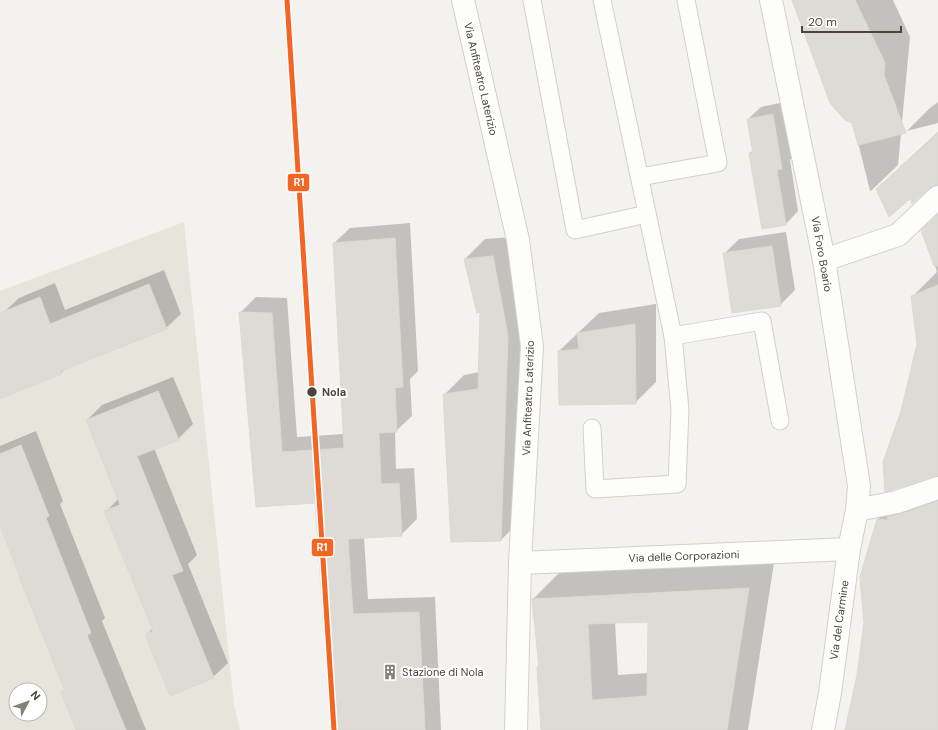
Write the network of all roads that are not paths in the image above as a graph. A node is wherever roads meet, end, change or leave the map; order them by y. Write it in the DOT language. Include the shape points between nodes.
graph roads {
  1 [pos="463,0"];
  2 [pos="532,0"];
  3 [pos="602,0"];
  4 [pos="686,0"];
  5 [pos="772,0"];
  6 [pos="640,177"];
  7 [pos="938,197"];
  8 [pos="647,214"];
  9 [pos="824,260"];
  10 [pos="674,336"];
  11 [pos="780,421"];
  12 [pos="592,428"];
  13 [pos="938,488"];
  14 [pos="857,510"];
  15 [pos="849,549"];
  16 [pos="520,563"];
  17 [pos="516,730"];
  18 [pos="823,730"];
  1 -- 16 [label="street, Via Anfiteatro Laterizio" via="518,240 532,346"];
  2 -- 8 [label="lane" via="575,230"];
  3 -- 6 [label="lane"];
  4 -- 6 [label="lane" via="718,163"];
  5 -- 9 [label="street, Via Foro Boario"];
  6 -- 8 [label="lane"];
  7 -- 9 [label="street" via="898,235"];
  8 -- 10 [label="lane"];
  9 -- 14 [label="street, Via Foro Boario" via="859,486"];
  10 -- 11 [label="lane" via="762,321"];
  10 -- 12 [label="lane" via="680,410 677,484 595,489"];
  13 -- 14 [label="street" via="897,502"];
  14 -- 15 [label="street, Via del Carmine"];
  15 -- 16 [label="street, Via delle Corporazioni"];
  15 -- 18 [label="street, Via del Carmine"];
  16 -- 17 [label="street, Via Anfiteatro Laterizio"];
}
